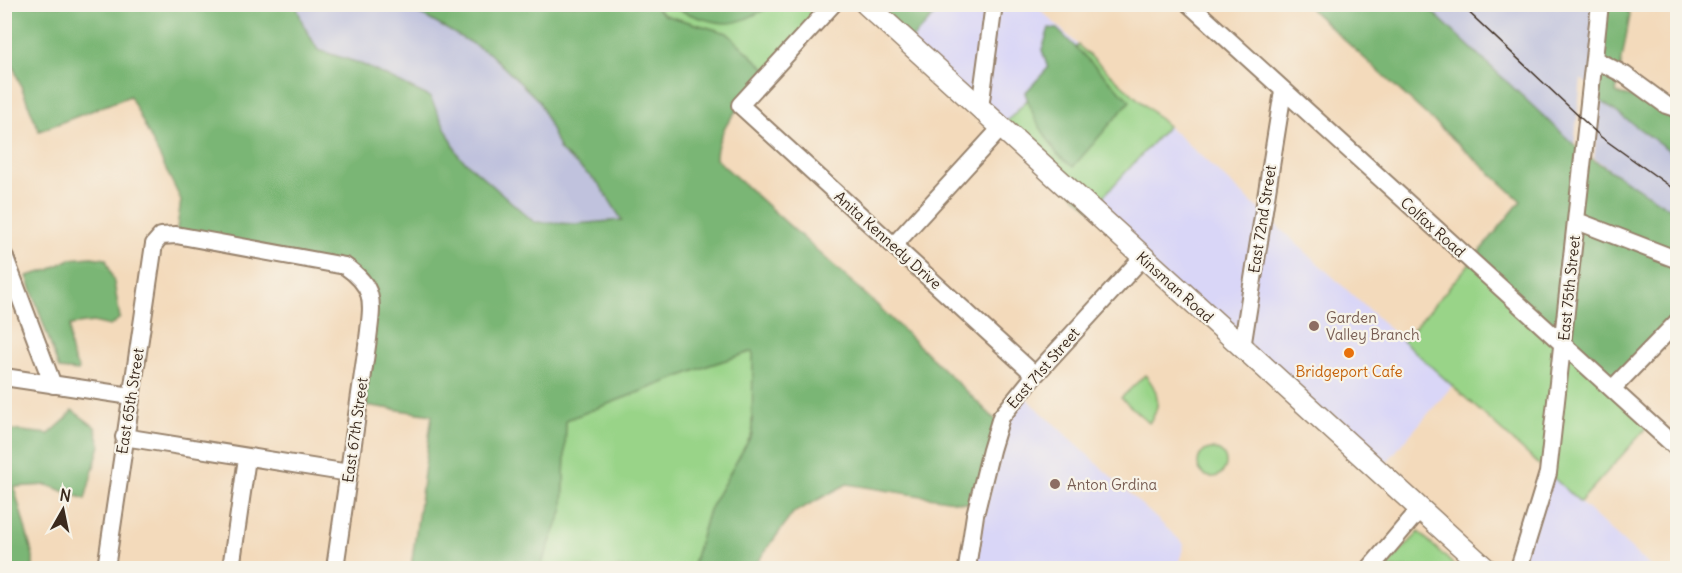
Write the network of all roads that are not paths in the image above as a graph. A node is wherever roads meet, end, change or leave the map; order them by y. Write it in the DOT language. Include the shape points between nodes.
graph roads {
  1 [pos="834,4"];
  2 [pos="866,4"];
  3 [pos="994,4"];
  4 [pos="1189,4"];
  5 [pos="1599,4"];
  6 [pos="1594,59"];
  7 [pos="1283,91"];
  8 [pos="980,108"];
  9 [pos="1677,109"];
  10 [pos="1001,128"];
  11 [pos="1576,221"];
  12 [pos="894,245"];
  13 [pos="4,255"];
  14 [pos="1143,258"];
  15 [pos="1677,260"];
  16 [pos="369,291"];
  17 [pos="1677,321"];
  18 [pos="1563,346"];
  19 [pos="1242,348"];
  20 [pos="1035,375"];
  21 [pos="4,377"];
  22 [pos="53,385"];
  23 [pos="1612,389"];
  24 [pos="131,396"];
  25 [pos="124,437"];
  26 [pos="1677,449"];
  27 [pos="247,458"];
  28 [pos="349,473"];
  29 [pos="1419,510"];
  30 [pos="106,568"];
  31 [pos="231,568"];
  32 [pos="336,568"];
  33 [pos="967,568"];
  34 [pos="1370,568"];
  35 [pos="1485,568"];
  36 [pos="1519,568"];
  1 -- 12 [label="street, Anita Kennedy Drive" via="740,105"];
  2 -- 8 [label="main road, Kinsman Road"];
  3 -- 8 [label="street"];
  4 -- 7 [label="street, Colfax Road"];
  5 -- 6 [label="street, East 75th Street"];
  6 -- 9 [label="street"];
  6 -- 11 [label="street, East 75th Street"];
  7 -- 18 [label="street, Colfax Road"];
  7 -- 19 [label="street, East 72nd Street"];
  8 -- 10 [label="main road, Kinsman Road"];
  10 -- 12 [label="street"];
  10 -- 14 [label="main road, Kinsman Road"];
  11 -- 15 [label="street"];
  11 -- 18 [label="street, East 75th Street"];
  12 -- 20 [label="street, Anita Kennedy Drive"];
  13 -- 22 [label="street"];
  14 -- 19 [label="main road, Kinsman Road"];
  14 -- 20 [label="street, East 71st Street"];
  16 -- 24 [label="street, East 65th Street" via="360,276 345,266 176,235 161,236 154,244"];
  16 -- 28 [label="street, East 67th Street" via="372,310"];
  17 -- 23 [label="street"];
  18 -- 23 [label="street, Colfax Road"];
  18 -- 36 [label="street, East 75th Street" via="1548,473"];
  19 -- 29 [label="main road, Kinsman Road"];
  20 -- 33 [label="street, East 71st Street" via="998,422 975,515"];
  21 -- 22 [label="street"];
  22 -- 24 [label="street"];
  23 -- 26 [label="street, Colfax Road"];
  24 -- 25 [label="street, East 65th Street"];
  25 -- 27 [label="street"];
  25 -- 30 [label="street, East 65th Street"];
  27 -- 28 [label="street"];
  27 -- 31 [label="street"];
  28 -- 32 [label="street, East 67th Street"];
  29 -- 34 [label="street"];
  29 -- 35 [label="main road, Kinsman Road"];
}
